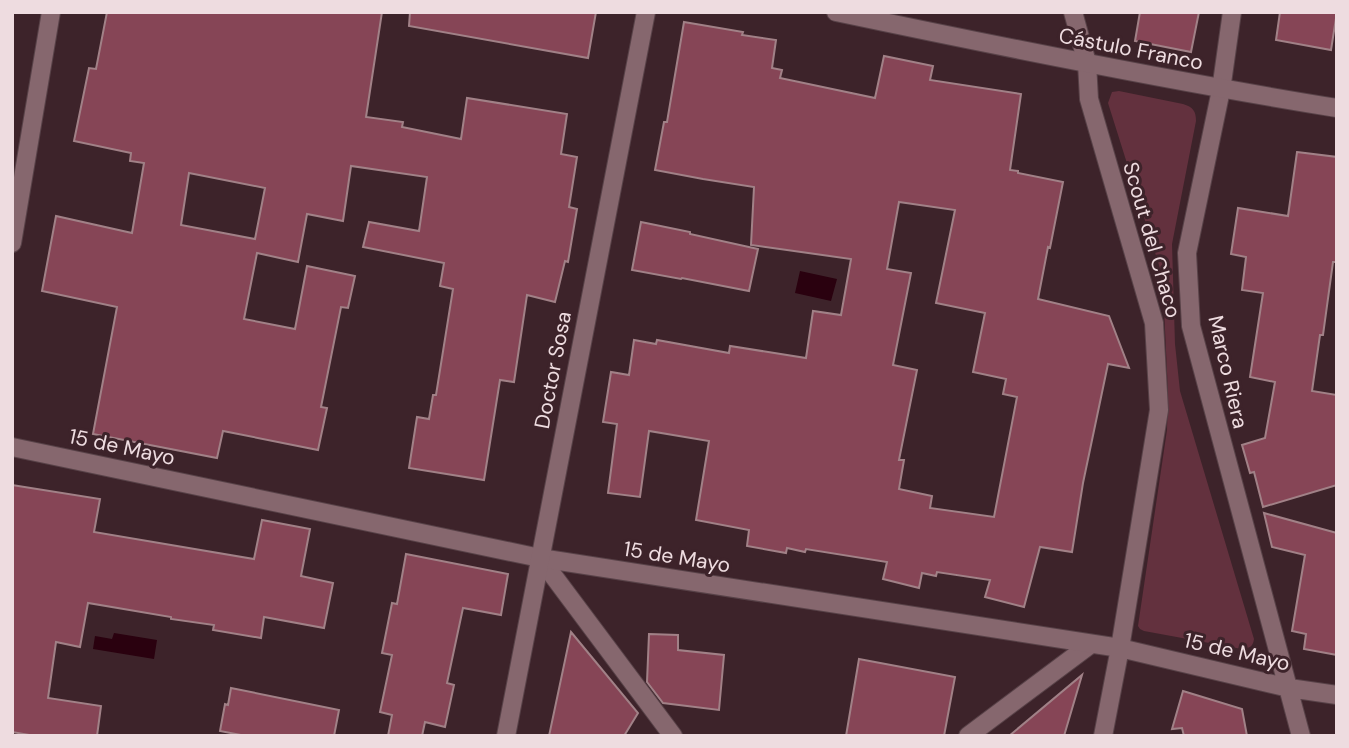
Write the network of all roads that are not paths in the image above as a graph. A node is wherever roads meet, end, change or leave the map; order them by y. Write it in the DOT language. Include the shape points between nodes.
graph roads {
  1 [pos="51,12"];
  2 [pos="646,12"];
  3 [pos="836,12"];
  4 [pos="1073,12"];
  5 [pos="1232,12"];
  6 [pos="1087,62"];
  7 [pos="1221,90"];
  8 [pos="1337,108"];
  9 [pos="12,243"];
  10 [pos="12,447"];
  11 [pos="540,558"];
  12 [pos="1091,644"];
  13 [pos="1119,648"];
  14 [pos="1289,688"];
  15 [pos="1337,695"];
  16 [pos="506,736"];
  17 [pos="673,736"];
  18 [pos="968,736"];
  19 [pos="1103,736"];
  20 [pos="1301,736"];
  1 -- 9 [label="street"];
  2 -- 11 [label="street, Doctor Sosa"];
  3 -- 6 [label="street, Cástulo Franco"];
  4 -- 6 [label="street, Scout del Chaco"];
  5 -- 7 [label="street, Marco Riera"];
  6 -- 7 [label="street, Cástulo Franco"];
  6 -- 13 [label="street, Scout del Chaco" via="1089,99 1154,323 1159,410"];
  7 -- 8 [label="street, Cástulo Franco"];
  7 -- 14 [label="street, Marco Riera" via="1187,253 1191,326"];
  10 -- 11 [label="street, 15 de Mayo"];
  11 -- 12 [label="street, 15 de Mayo"];
  11 -- 16 [label="street, Doctor Sosa"];
  11 -- 17 [label="street"];
  12 -- 13 [label="street, 15 de Mayo"];
  12 -- 18 [label="street"];
  13 -- 14 [label="street, 15 de Mayo"];
  13 -- 19 [label="street"];
  14 -- 15 [label="street, 15 de Mayo"];
  14 -- 20 [label="street, Marco Riera"];
}
